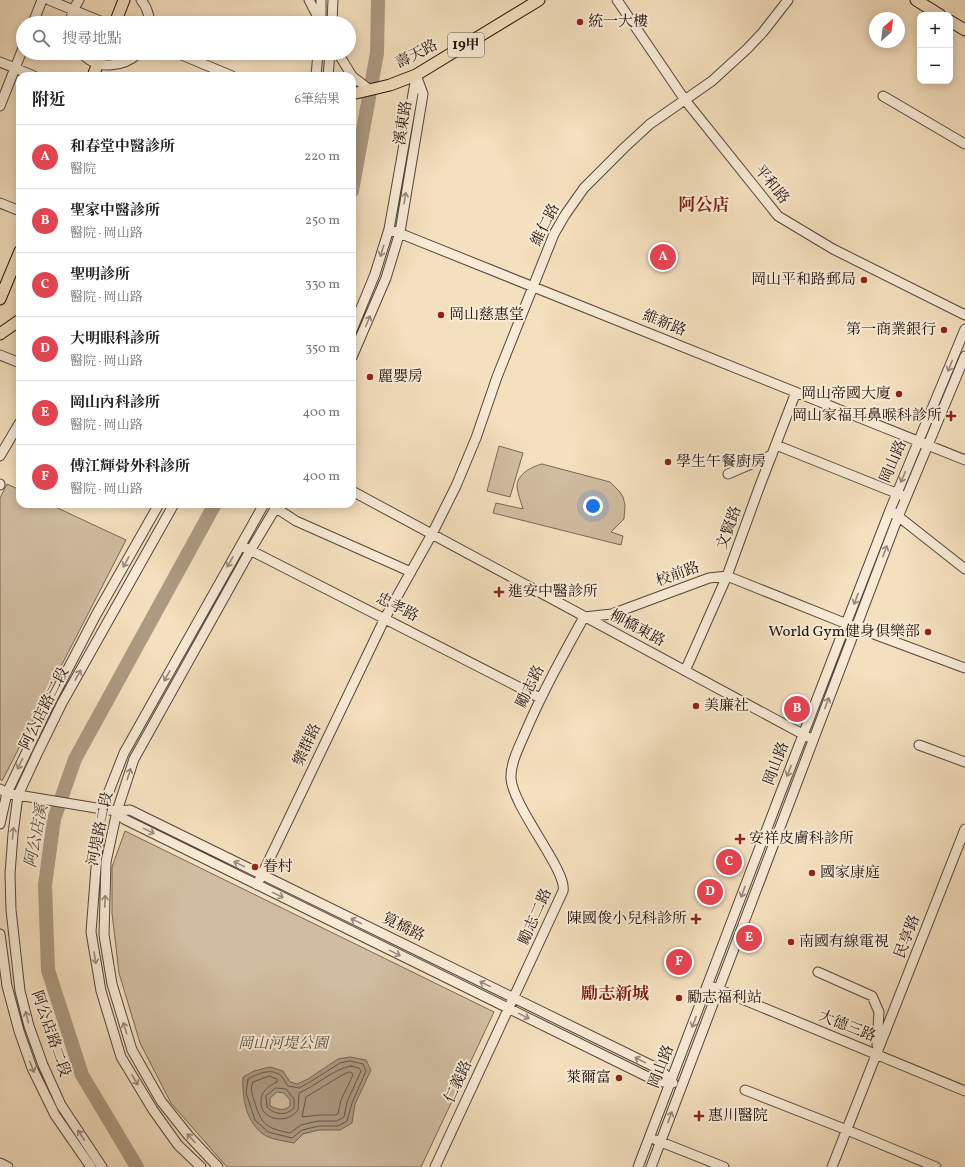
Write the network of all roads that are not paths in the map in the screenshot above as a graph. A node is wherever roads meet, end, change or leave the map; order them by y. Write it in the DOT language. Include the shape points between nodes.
graph roads {
  1 [pos="42,0"];
  2 [pos="49,0"];
  3 [pos="79,0"];
  4 [pos="124,0"];
  5 [pos="141,0"];
  6 [pos="309,0"];
  7 [pos="322,0"];
  8 [pos="333,0"];
  9 [pos="539,0"];
  10 [pos="618,0"];
  11 [pos="788,0"];
  12 [pos="916,0"];
  13 [pos="929,4"];
  14 [pos="73,10"];
  15 [pos="937,12"];
  16 [pos="36,16"];
  17 [pos="72,16"];
  18 [pos="88,16"];
  19 [pos="118,16"];
  20 [pos="149,16"];
  21 [pos="317,16"];
  22 [pos="321,16"];
  23 [pos="332,16"];
  24 [pos="953,23"];
  25 [pos="965,30"];
  26 [pos="18,60"];
  27 [pos="92,60"];
  28 [pos="99,60"];
  29 [pos="131,60"];
  30 [pos="194,60"];
  31 [pos="317,60"];
  32 [pos="329,60"];
  33 [pos="342,60"];
  34 [pos="0,62"];
  35 [pos="98,64"];
  36 [pos="15,68"];
  37 [pos="24,72"];
  38 [pos="94,72"];
  39 [pos="222,72"];
  40 [pos="316,72"];
  41 [pos="328,72"];
  42 [pos="349,72"];
  43 [pos="416,75"];
  44 [pos="356,79"];
  45 [pos="370,90"];
  46 [pos="356,93"];
  47 [pos="883,96"];
  48 [pos="685,100"];
  49 [pos="0,106"];
  50 [pos="965,144"];
  51 [pos="0,203"];
  52 [pos="16,209"];
  53 [pos="389,229"];
  54 [pos="400,232"];
  55 [pos="16,261"];
  56 [pos="534,286"];
  57 [pos="0,299"];
  58 [pos="965,315"];
  59 [pos="356,320"];
  60 [pos="16,323"];
  61 [pos="965,330"];
  62 [pos="0,334"];
  63 [pos="356,348"];
  64 [pos="0,355"];
  65 [pos="965,356"];
  66 [pos="16,361"];
  67 [pos="796,392"];
  68 [pos="16,429"];
  69 [pos="918,441"];
  70 [pos="776,445"];
  71 [pos="928,445"];
  72 [pos="0,456"];
  73 [pos="772,456"];
  74 [pos="965,460"];
  75 [pos="728,474"];
  76 [pos="356,493"];
  77 [pos="896,493"];
  78 [pos="906,497"];
  79 [pos="157,508"];
  80 [pos="172,508"];
  81 [pos="262,508"];
  82 [pos="276,508"];
  83 [pos="280,508"];
  84 [pos="890,510"];
  85 [pos="898,517"];
  86 [pos="432,534"];
  87 [pos="135,545"];
  88 [pos="240,545"];
  89 [pos="250,551"];
  90 [pos="147,552"];
  91 [pos="965,568"];
  92 [pos="411,572"];
  93 [pos="727,576"];
  94 [pos="96,615"];
  95 [pos="584,617"];
  96 [pos="385,618"];
  97 [pos="107,621"];
  98 [pos="847,624"];
  99 [pos="856,627"];
  100 [pos="965,668"];
  101 [pos="686,671"];
  102 [pos="540,698"];
  103 [pos="803,734"];
  104 [pos="813,740"];
  105 [pos="919,745"];
  106 [pos="965,762"];
  107 [pos="511,774"];
  108 [pos="4,791"];
  109 [pos="18,795"];
  110 [pos="0,807"];
  111 [pos="102,809"];
  112 [pos="117,811"];
  113 [pos="0,824"];
  114 [pos="965,829"];
  115 [pos="262,875"];
  116 [pos="257,885"];
  117 [pos="0,934"];
  118 [pos="422,953"];
  119 [pos="417,963"];
  120 [pos="818,972"];
  121 [pos="708,985"];
  122 [pos="7,986"];
  123 [pos="718,989"];
  124 [pos="20,991"];
  125 [pos="514,998"];
  126 [pos="509,1009"];
  127 [pos="609,1045"];
  128 [pos="604,1055"];
  129 [pos="876,1055"];
  130 [pos="671,1082"];
  131 [pos="681,1087"];
  132 [pos="745,1090"];
  133 [pos="965,1091"];
  134 [pos="847,1130"];
  135 [pos="649,1137"];
  136 [pos="660,1142"];
  137 [pos="0,1163"];
  138 [pos="8,1167"];
  139 [pos="91,1167"];
  140 [pos="102,1167"];
  141 [pos="201,1167"];
  142 [pos="218,1167"];
  143 [pos="435,1167"];
  144 [pos="638,1167"];
  145 [pos="651,1167"];
  146 [pos="724,1167"];
  147 [pos="832,1167"];
  148 [pos="936,1167"];
  1 -- 16 [label="street"];
  2 -- 14 [label="street"];
  3 -- 14 [label="street"];
  4 -- 19 [label="main road"];
  5 -- 20 [label="street"];
  6 -- 21 [label="street"];
  7 -- 22 [label="street"];
  8 -- 23 [label="street"];
  9 -- 43 [label="main road, 壽天路 / 19甲"];
  10 -- 48 [label="street, 平和路"];
  11 -- 48 [label="street, 維仁路" via="747,49 712,81"];
  12 -- 13 [label="main road"];
  13 -- 15 [label="main road"];
  14 -- 17 [label="street"];
  14 -- 18 [label="street"];
  24 -- 25 [label="main road"];
  26 -- 36 [label="street"];
  27 -- 35 [label="street"];
  28 -- 35 [label="main road"];
  29 -- 35 [label="street" via="120,64"];
  30 -- 39 [label="street"];
  31 -- 40 [label="street"];
  32 -- 41 [label="street"];
  33 -- 42 [label="street"];
  34 -- 36 [label="street"];
  35 -- 38 [label="main road"];
  36 -- 37 [label="street"];
  36 -- 49 [label="street"];
  43 -- 45 [label="main road, 壽天路 / 19甲"];
  43 -- 53 [label="street, 溪東路"];
  54 -- 43 [label="street, 溪東路, one-way" via="423,94"];
  44 -- 45 [label="street"];
  45 -- 46 [label="main road, 19甲"];
  47 -- 50 [label="street"];
  48 -- 56 [label="street, 維仁路" via="650,124 584,188 554,234"];
  48 -- 58 [label="street, 平和路" via="778,216 833,249"];
  51 -- 52 [label="street"];
  53 -- 54 [label="street, 維新路"];
  53 -- 59 [label="street, 溪東路, one-way" via="375,274"];
  54 -- 56 [label="street, 維新路"];
  63 -- 54 [label="street, 溪東路, one-way" via="386,278"];
  55 -- 57 [label="main road"];
  56 -- 67 [label="street, 維新路"];
  56 -- 86 [label="street, 維仁路" via="497,377 476,438"];
  60 -- 62 [label="main road"];
  61 -- 69 [label="street, 岡山路, one-way"];
  64 -- 66 [label="street"];
  65 -- 71 [label="street, 岡山路"];
  67 -- 69 [label="street, 維新路"];
  67 -- 70 [label="street, 文賢路"];
  68 -- 72 [label="street"];
  69 -- 71 [label="street, 維新路"];
  69 -- 77 [label="street, 岡山路, one-way"];
  70 -- 73 [label="street, 文賢路"];
  70 -- 77 [label="street"];
  71 -- 74 [label="street, 維新路"];
  71 -- 78 [label="street, 岡山路"];
  73 -- 75 [label="street"];
  73 -- 93 [label="street, 文賢路"];
  76 -- 86 [label="street, 柳橋東路"];
  77 -- 78 [label="street"];
  77 -- 84 [label="street, 岡山路"];
  78 -- 85 [label="street, 岡山路"];
  79 -- 87 [label="street, 阿公店路二段"];
  80 -- 90 [label="street, 阿公店路二段"];
  81 -- 88 [label="street, 河堤路二段"];
  82 -- 89 [label="street, 河堤路二段"];
  83 -- 92 [label="street" via="296,520"];
  84 -- 85 [label="street"];
  84 -- 98 [label="street, 岡山路, one-way"];
  85 -- 91 [label="street"];
  99 -- 85 [label="street, 岡山路, one-way"];
  86 -- 92 [label="street, 維仁路"];
  86 -- 95 [label="street, 柳橋東路"];
  87 -- 90 [label="street"];
  87 -- 94 [label="street, 阿公店路二段, one-way"];
  88 -- 89 [label="street, 忠孝路"];
  88 -- 111 [label="street, 河堤路二段, one-way" via="124,753"];
  89 -- 96 [label="street, 忠孝路"];
  112 -- 89 [label="street, 河堤路二段, one-way" via="134,759"];
  90 -- 97 [label="street, 阿公店路二段"];
  92 -- 96 [label="street, 樂群路"];
  93 -- 95 [label="street, 校前路" via="709,578 612,614"];
  93 -- 98 [label="street, 校前路"];
  93 -- 101 [label="street, 文賢路"];
  94 -- 97 [label="street"];
  94 -- 108 [label="street, 阿公店路二段, one-way"];
  95 -- 101 [label="street, 柳橋東路"];
  95 -- 102 [label="street, 勵志路"];
  96 -- 102 [label="street, 忠孝路"];
  96 -- 115 [label="street, 樂群路"];
  109 -- 97 [label="street, 阿公店路二段, one-way" via="62,703"];
  98 -- 99 [label="street, 校前路"];
  98 -- 103 [label="street, 岡山路"];
  99 -- 100 [label="street, 校前路"];
  104 -- 99 [label="street, 岡山路, one-way"];
  101 -- 103 [label="street, 柳橋東路"];
  102 -- 107 [label="street, 勵志路" via="521,742"];
  103 -- 104 [label="street, 柳橋東路"];
  103 -- 121 [label="street, 岡山路, one-way"];
  104 -- 123 [label="street, 岡山路"];
  105 -- 106 [label="street"];
  107 -- 125 [label="street, 勵志二路" via="513,788 523,811 564,886 554,914"];
  108 -- 109 [label="street, 筧橋路"];
  108 -- 110 [label="street"];
  108 -- 113 [label="street, 阿公店路二段"];
  109 -- 111 [label="street, 筧橋路"];
  124 -- 109 [label="street, 阿公店路二段, one-way" via="11,910 10,874"];
  111 -- 112 [label="street, 筧橋路"];
  111 -- 141 [label="street, 河堤路二段, one-way" via="91,932 100,991 120,1057 178,1144"];
  115 -- 112 [label="street, 筧橋路, one-way" via="130,810"];
  112 -- 116 [label="street, 筧橋路, one-way" via="124,819"];
  142 -- 112 [label="street, 河堤路二段, one-way" via="188,1135 162,1101 135,1057 112,984 104,935 106,862"];
  114 -- 129 [label="street, 民享路"];
  115 -- 116 [label="street, 樂群路"];
  118 -- 115 [label="street, 筧橋路, one-way"];
  116 -- 119 [label="street, 筧橋路, one-way"];
  117 -- 122 [label="street, 阿公店路二段"];
  118 -- 119 [label="street"];
  125 -- 118 [label="street, 筧橋路, one-way"];
  119 -- 126 [label="street, 筧橋路"];
  120 -- 129 [label="street" via="872,996 879,1012"];
  121 -- 123 [label="street, 大德三路"];
  121 -- 130 [label="street, 岡山路, one-way"];
  122 -- 124 [label="street"];
  122 -- 139 [label="street, 阿公店路二段, one-way" via="19,1031 40,1087 55,1116"];
  123 -- 129 [label="street, 大德三路"];
  123 -- 131 [label="street, 岡山路"];
  140 -- 124 [label="street, 阿公店路二段, one-way" via="61,1105 29,1026"];
  125 -- 126 [label="street, 勵志二路"];
  125 -- 127 [label="street, 筧橋路"];
  126 -- 128 [label="street, 筧橋路, one-way"];
  126 -- 143 [label="street, 仁義路"];
  127 -- 128 [label="street"];
  130 -- 127 [label="street, 筧橋路, one-way" via="661,1070"];
  128 -- 130 [label="street, 筧橋路" via="656,1081"];
  129 -- 133 [label="street, 大德三路"];
  129 -- 134 [label="street, 民享路"];
  130 -- 131 [label="street, 筧橋路"];
  130 -- 135 [label="street, 岡山路"];
  136 -- 131 [label="street, 岡山路, one-way"];
  132 -- 134 [label="street"];
  134 -- 147 [label="street, 民享路"];
  134 -- 148 [label="street"];
  135 -- 136 [label="street"];
  135 -- 144 [label="street, 岡山路"];
  136 -- 145 [label="street, 岡山路"];
  136 -- 146 [label="street"];
  137 -- 138 [label="street"];
}
